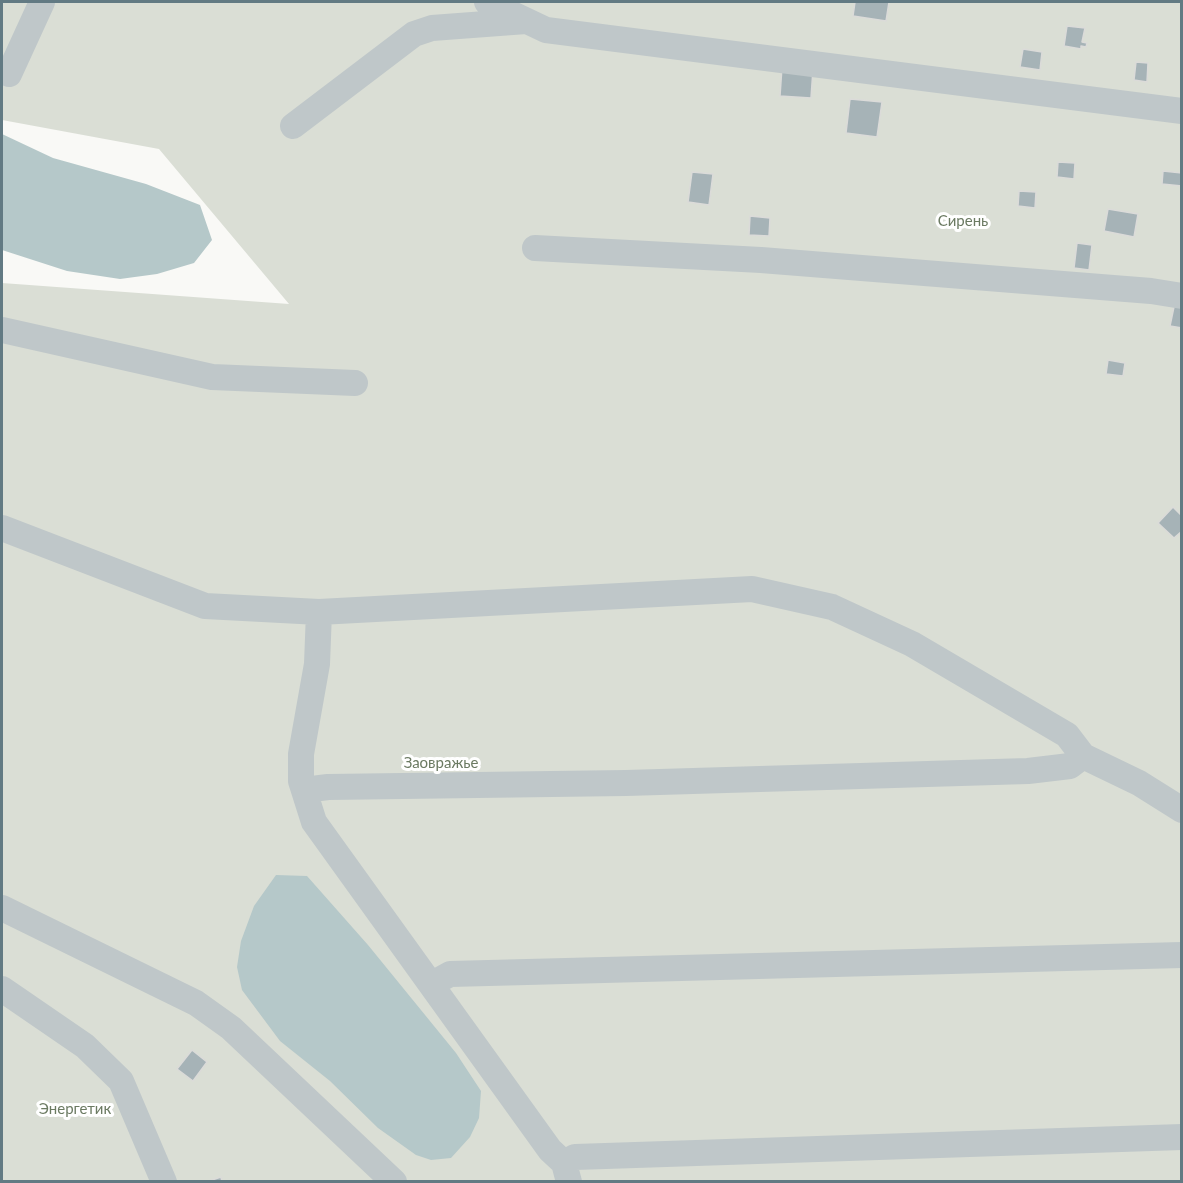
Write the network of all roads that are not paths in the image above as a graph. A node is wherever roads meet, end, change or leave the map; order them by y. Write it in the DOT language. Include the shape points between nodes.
graph roads {
  1 [pos="42,2"];
  2 [pos="487,2"];
  3 [pos="527,21"];
  4 [pos="9,74"];
  5 [pos="1182,111"];
  6 [pos="293,126"];
  7 [pos="535,248"];
  8 [pos="1182,296"];
  9 [pos="2,330"];
  10 [pos="355,382"];
  11 [pos="2,528"];
  12 [pos="320,612"];
  13 [pos="1083,756"];
  14 [pos="304,790"];
  15 [pos="1182,810"];
  16 [pos="2,908"];
  17 [pos="1182,955"];
  18 [pos="432,984"];
  19 [pos="2,988"];
  20 [pos="1182,1137"];
  21 [pos="566,1172"];
  22 [pos="164,1182"];
  23 [pos="394,1182"];
  1 -- 4 [label="lane"];
  2 -- 3 [label="lane"];
  3 -- 5 [label="lane" via="546,30"];
  3 -- 6 [label="lane" via="432,28 414,34"];
  7 -- 8 [label="lane" via="761,260"];
  9 -- 10 [label="lane" via="212,377"];
  11 -- 12 [label="lane" via="205,606"];
  12 -- 13 [label="lane" via="752,589 832,607 912,644 1067,735"];
  12 -- 14 [label="lane" via="317,664 301,754"];
  13 -- 14 [label="lane" via="1070,766 1028,771"];
  13 -- 15 [label="lane" via="1139,783"];
  14 -- 18 [label="lane" via="314,822"];
  16 -- 23 [label="lane" via="204,1009 231,1028"];
  17 -- 18 [label="lane" via="450,974"];
  18 -- 21 [label="lane"];
  19 -- 22 [label="lane" via="85,1046 121,1081"];
  20 -- 21 [label="lane" via="575,1156"];
}
